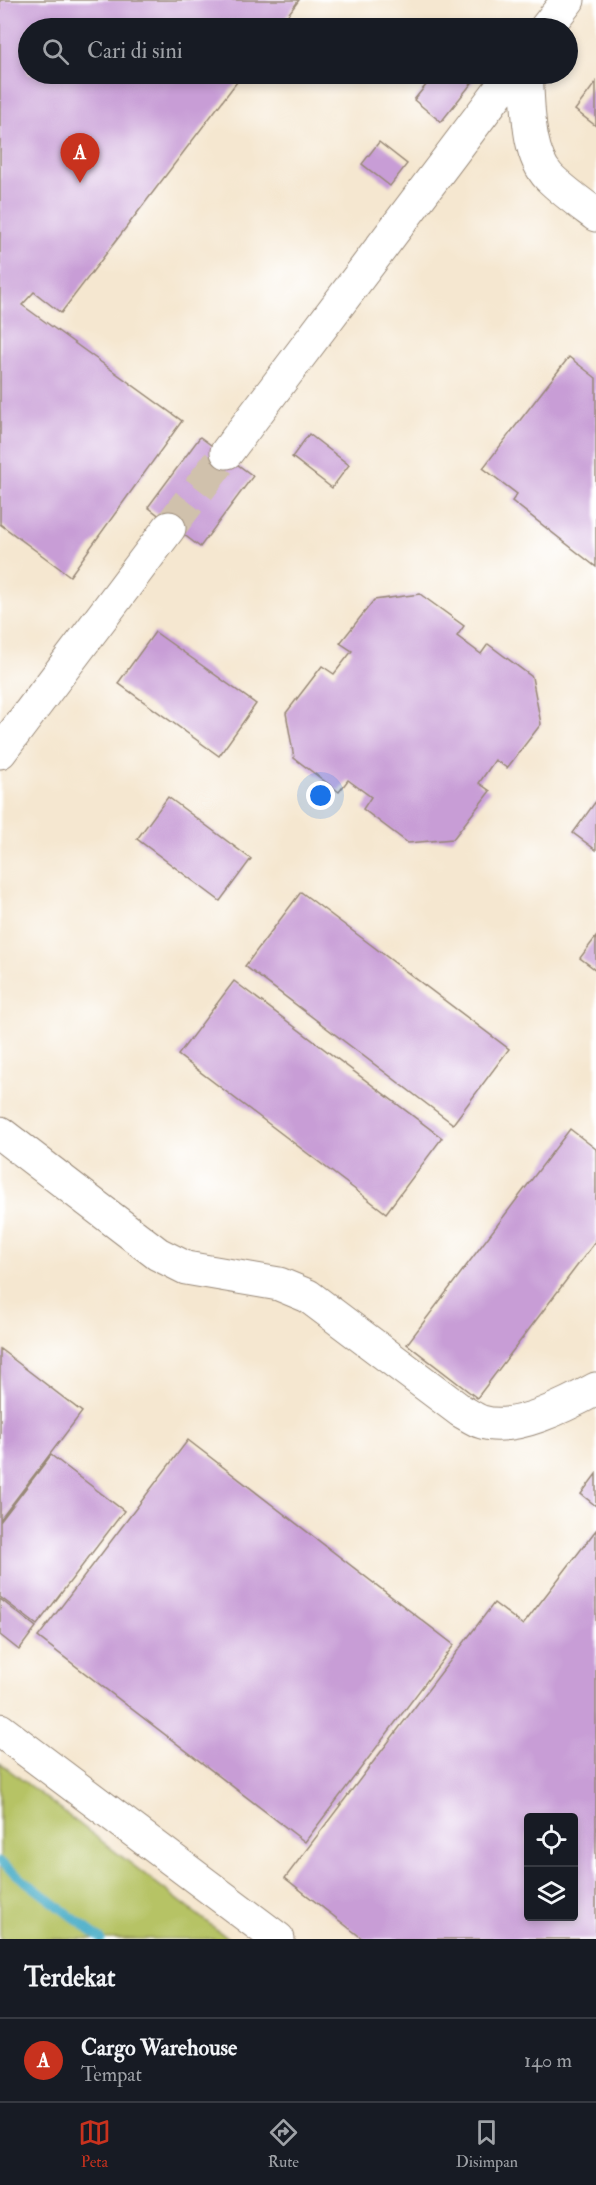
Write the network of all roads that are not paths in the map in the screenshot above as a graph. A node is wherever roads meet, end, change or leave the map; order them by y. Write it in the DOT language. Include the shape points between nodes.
graph roads {
  1 [pos="568,0"];
  2 [pos="554,18"];
  3 [pos="504,84"];
  4 [pos="526,84"];
  5 [pos="596,215"];
  6 [pos="227,452"];
  7 [pos="169,528"];
  8 [pos="0,752"];
  9 [pos="0,1133"];
  10 [pos="596,1389"];
  11 [pos="0,1730"];
  12 [pos="278,1939"];
  1 -- 2 [label="lane"];
  3 -- 6 [label="lane"];
  4 -- 5 [label="lane" via="532,137 541,167"];
  7 -- 8 [label="lane"];
  9 -- 10 [label="lane" via="158,1254 186,1268 279,1284 308,1296 481,1422 501,1425 522,1421"];
  11 -- 12 [label="lane"];
}
